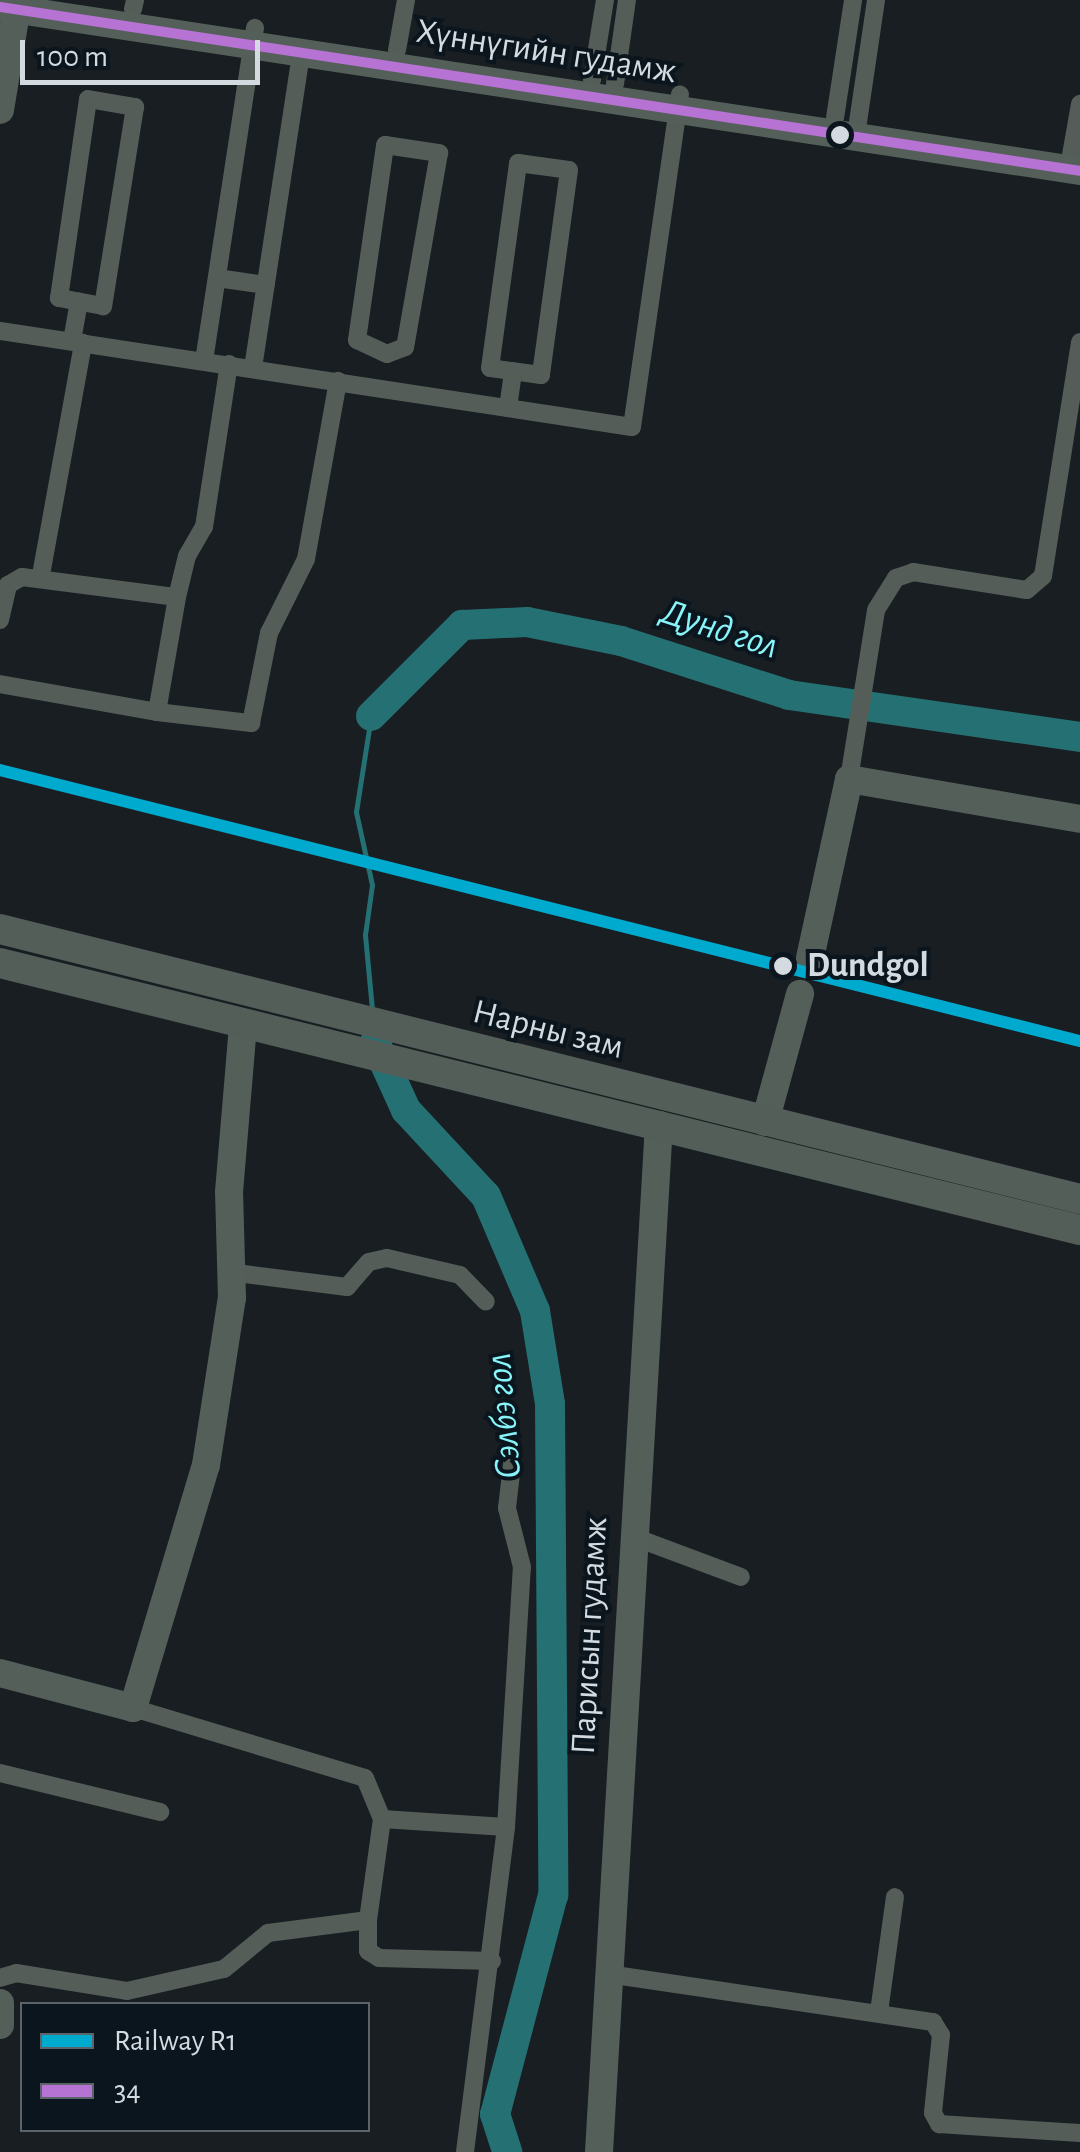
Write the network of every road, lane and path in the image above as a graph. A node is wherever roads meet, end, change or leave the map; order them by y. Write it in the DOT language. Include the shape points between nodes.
graph roads {
  1 [pos="77,0"];
  2 [pos="406,0"];
  3 [pos="606,0"];
  4 [pos="627,0"];
  5 [pos="853,0"];
  6 [pos="876,0"];
  7 [pos="128,4"];
  8 [pos="11,5"];
  9 [pos="253,36"];
  10 [pos="397,50"];
  11 [pos="301,53"];
  12 [pos="604,82"];
  13 [pos="679,102"];
  14 [pos="1080,104"];
  15 [pos="0,110"];
  16 [pos="846,120"];
  17 [pos="1077,161"];
  18 [pos="217,278"];
  19 [pos="266,285"];
  20 [pos="79,302"];
  21 [pos="0,331"];
  22 [pos="78,342"];
  23 [pos="1080,342"];
  24 [pos="387,354"];
  25 [pos="204,361"];
  26 [pos="228,364"];
  27 [pos="252,368"];
  28 [pos="513,371"];
  29 [pos="338,381"];
  30 [pos="384,388"];
  31 [pos="508,408"];
  32 [pos="41,575"];
  33 [pos="177,597"];
  34 [pos="0,620"];
  35 [pos="0,684"];
  36 [pos="157,712"];
  37 [pos="850,769"];
  38 [pos="1080,819"];
  39 [pos="0,929"];
  40 [pos="810,958"];
  41 [pos="0,964"];
  42 [pos="800,994"];
  43 [pos="244,1025"];
  44 [pos="445,1058"];
  45 [pos="765,1122"];
  46 [pos="660,1125"];
  47 [pos="995,1188"];
  48 [pos="1080,1199"];
  49 [pos="1080,1230"];
  50 [pos="228,1272"];
  51 [pos="486,1302"];
  52 [pos="513,1456"];
  53 [pos="634,1537"];
  54 [pos="740,1577"];
  55 [pos="0,1673"];
  56 [pos="133,1708"];
  57 [pos="0,1773"];
  58 [pos="160,1812"];
  59 [pos="382,1819"];
  60 [pos="506,1827"];
  61 [pos="895,1897"];
  62 [pos="368,1920"];
  63 [pos="492,1961"];
  64 [pos="608,1974"];
  65 [pos="0,1978"];
  66 [pos="0,2002"];
  67 [pos="879,2012"];
  68 [pos="0,2025"];
  69 [pos="1080,2133"];
  70 [pos="465,2152"];
  71 [pos="599,2152"];
  1 -- 7 [label="street, Хүннүгийн гудамж"];
  2 -- 10 [label="street"];
  3 -- 12 [label="street"];
  4 -- 12 [label="street"];
  5 -- 16 [label="street"];
  6 -- 16 [label="street"];
  7 -- 9 [label="street, Хүннүгийн гудамж"];
  8 -- 9 [label="street, Хүннүгийн гудамж"];
  8 -- 15 [label="street"];
  9 -- 10 [label="street, Хүннүгийн гудамж"];
  9 -- 11 [label="street, Хүннүгийн гудамж"];
  9 -- 18 [label="street"];
  10 -- 12 [label="street, Хүннүгийн гудамж"];
  11 -- 13 [label="street, Хүннүгийн гудамж"];
  11 -- 19 [label="street"];
  12 -- 13 [label="street, Хүннүгийн гудамж"];
  13 -- 16 [label="street, Хүннүгийн гудамж"];
  13 -- 17 [label="street, Хүннүгийн гудамж"];
  13 -- 31 [label="street" via="632,428"];
  14 -- 17 [label="street"];
  16 -- 17 [label="street, Хүннүгийн гудамж"];
  18 -- 19 [label="street"];
  18 -- 25 [label="street"];
  19 -- 27 [label="street"];
  20 -- 20 [label="street" via="103,306 135,107 88,98 59,298"];
  20 -- 22 [label="street"];
  21 -- 22 [label="street"];
  22 -- 25 [label="street"];
  22 -- 32 [label="street"];
  23 -- 37 [label="street" via="1038,584 1027,590 913,572 896,578 876,610"];
  24 -- 24 [label="street" via="358,340 385,145 438,153 405,347"];
  24 -- 30 [label="street"];
  25 -- 26 [label="street"];
  26 -- 27 [label="street"];
  26 -- 33 [label="street" via="204,528 187,556"];
  27 -- 29 [label="street"];
  28 -- 28 [label="street" via="490,368 518,163 569,170 542,375"];
  28 -- 31 [label="street"];
  29 -- 30 [label="street"];
  29 -- 36 [label="street" via="306,559 269,633 251,724"];
  30 -- 31 [label="street"];
  32 -- 33 [label="street"];
  32 -- 34 [label="street" via="13,579"];
  33 -- 36 [label="street"];
  35 -- 36 [label="street"];
  37 -- 38 [label="street"];
  37 -- 40 [label="street"];
  39 -- 44 [label="main road, Нарны зам" via="309,1009"];
  41 -- 43 [label="main road, Нарны зам"];
  42 -- 45 [label="street"];
  43 -- 44 [label="main road, Нарны зам" via="314,1042"];
  43 -- 50 [label="street"];
  44 -- 45 [label="main road, Нарны зам"];
  44 -- 46 [label="main road, Нарны зам"];
  45 -- 47 [label="main road, Нарны зам"];
  46 -- 47 [label="main road, Нарны зам"];
  46 -- 53 [label="street, Парисын гудамж"];
  47 -- 48 [label="main road, Нарны зам"];
  47 -- 49 [label="main road" via="1014,1214"];
  50 -- 51 [label="street" via="346,1287 369,1262 387,1258 460,1275"];
  50 -- 56 [label="street" via="232,1298 202,1489"];
  52 -- 60 [label="street" via="506,1508 522,1567"];
  53 -- 54 [label="street"];
  53 -- 64 [label="street, Парисын гудамж"];
  55 -- 56 [label="street"];
  56 -- 59 [label="street" via="365,1778"];
  57 -- 58 [label="street"];
  59 -- 60 [label="street"];
  59 -- 62 [label="street"];
  60 -- 63 [label="street"];
  61 -- 67 [label="street"];
  62 -- 63 [label="street" via="368,1951 379,1958"];
  62 -- 65 [label="street" via="268,1933 224,1969 127,1991 16,1972"];
  63 -- 70 [label="street"];
  64 -- 67 [label="street"];
  64 -- 71 [label="street, Парисын гудамж"];
  66 -- 68 [label="street"];
  67 -- 69 [label="street" via="939,2027 933,2113 939,2124"];
}
